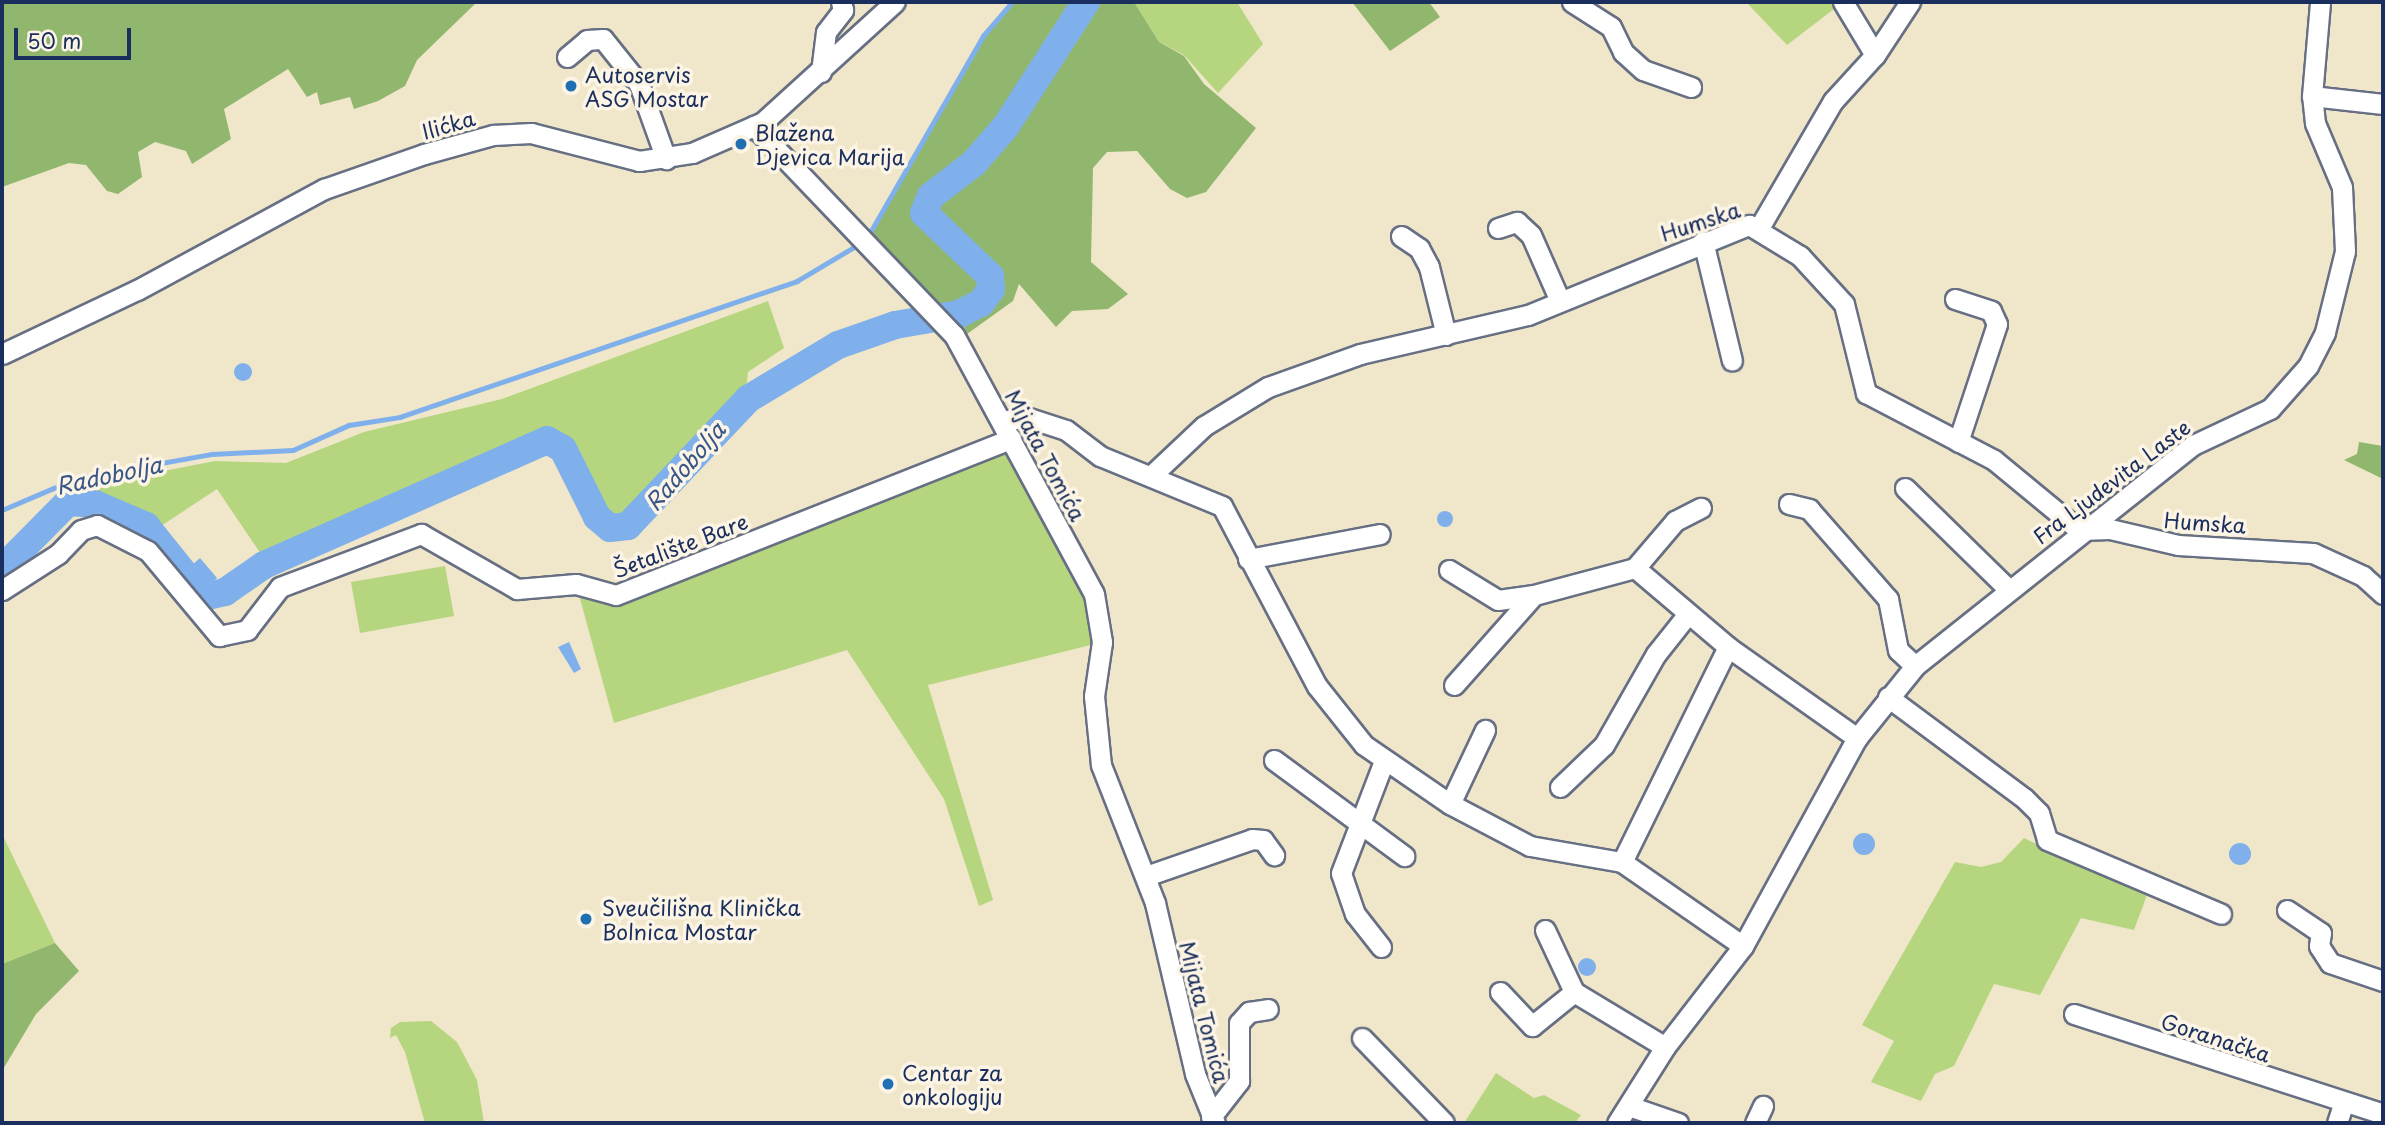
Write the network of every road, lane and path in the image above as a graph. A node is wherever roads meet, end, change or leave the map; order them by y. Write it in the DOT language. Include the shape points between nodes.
graph roads {
  1 [pos="841,2"];
  2 [pos="895,2"];
  3 [pos="1572,2"];
  4 [pos="1843,2"];
  5 [pos="1910,2"];
  6 [pos="2320,2"];
  7 [pos="1875,55"];
  8 [pos="566,57"];
  9 [pos="821,72"];
  10 [pos="1691,87"];
  11 [pos="2312,96"];
  12 [pos="2383,104"];
  13 [pos="754,127"];
  14 [pos="666,159"];
  15 [pos="1498,228"];
  16 [pos="1759,228"];
  17 [pos="1401,236"];
  18 [pos="1703,241"];
  19 [pos="1955,299"];
  20 [pos="1560,301"];
  21 [pos="1446,335"];
  22 [pos="2,354"];
  23 [pos="1732,361"];
  24 [pos="1007,430"];
  25 [pos="1958,442"];
  26 [pos="1153,474"];
  27 [pos="1905,488"];
  28 [pos="1789,504"];
  29 [pos="1701,508"];
  30 [pos="2079,530"];
  31 [pos="1380,534"];
  32 [pos="1248,559"];
  33 [pos="1635,568"];
  34 [pos="1449,570"];
  35 [pos="2007,588"];
  36 [pos="2,590"];
  37 [pos="2383,594"];
  38 [pos="1534,595"];
  39 [pos="1688,615"];
  40 [pos="1728,647"];
  41 [pos="1915,666"];
  42 [pos="1454,685"];
  43 [pos="1888,697"];
  44 [pos="1485,730"];
  45 [pos="1857,738"];
  46 [pos="1274,760"];
  47 [pos="1384,761"];
  48 [pos="1560,787"];
  49 [pos="1450,804"];
  50 [pos="1359,824"];
  51 [pos="1274,855"];
  52 [pos="1404,856"];
  53 [pos="1622,862"];
  54 [pos="1146,876"];
  55 [pos="2287,910"];
  56 [pos="2221,914"];
  57 [pos="1545,930"];
  58 [pos="1743,946"];
  59 [pos="1381,947"];
  60 [pos="2383,981"];
  61 [pos="1500,992"];
  62 [pos="1574,992"];
  63 [pos="1268,1009"];
  64 [pos="2074,1014"];
  65 [pos="1362,1038"];
  66 [pos="1665,1047"];
  67 [pos="2344,1102"];
  68 [pos="1629,1106"];
  69 [pos="2383,1114"];
  70 [pos="1213,1120"];
  71 [pos="1444,1123"];
  72 [pos="1617,1123"];
  73 [pos="1678,1123"];
  74 [pos="2337,1123"];
  1 -- 9 [label="street" via="843,10 826,32"];
  2 -- 9 [label="street, Ilićka"];
  3 -- 10 [label="street" via="1611,27 1623,52 1643,70"];
  4 -- 7 [label="street"];
  5 -- 7 [label="street"];
  6 -- 11 [label="street, Fra Ljudevita Laste"];
  7 -- 16 [label="street" via="1833,101"];
  8 -- 14 [label="street" via="587,40 603,39 639,84"];
  9 -- 13 [label="street, Ilićka"];
  11 -- 12 [label="street"];
  11 -- 30 [label="street, Fra Ljudevita Laste" via="2315,123 2342,187 2345,251 2312,357 2270,409 2193,445"];
  13 -- 14 [label="street, Ilićka"];
  13 -- 24 [label="street, Mijata Tomića" via="954,335"];
  14 -- 22 [label="street, Ilićka" via="639,160 531,133 493,135 424,154 324,189 138,290"];
  15 -- 20 [label="street" via="1517,222 1531,235"];
  16 -- 18 [label="street, Humska" via="1748,225"];
  16 -- 25 [label="street, Humska" via="1800,256 1843,304 1866,393"];
  17 -- 21 [label="street" via="1419,248 1429,267"];
  18 -- 20 [label="street, Humska"];
  18 -- 23 [label="street"];
  19 -- 25 [label="street" via="1991,311 1997,324"];
  20 -- 21 [label="street, Humska"];
  21 -- 26 [label="street, Humska" via="1360,354 1268,387 1204,426"];
  24 -- 26 [label="street" via="1013,415 1050,425 1111,462"];
  24 -- 36 [label="street, Šetalište Bare" via="616,595 576,584 517,589 421,534 280,587 247,630 219,636 148,551 97,525 81,530 58,554"];
  24 -- 54 [label="street, Mijata Tomića" via="1094,594 1102,642 1096,741"];
  25 -- 30 [label="street, Humska" via="1994,460"];
  26 -- 32 [label="street" via="1222,506"];
  27 -- 35 [label="street"];
  28 -- 41 [label="street" via="1810,509 1888,599 1898,650"];
  29 -- 33 [label="street" via="1675,521"];
  30 -- 35 [label="street, Fra Ljudevita Laste"];
  30 -- 37 [label="street, Humska" via="2110,529 2178,545 2313,553 2363,576"];
  31 -- 32 [label="street"];
  32 -- 47 [label="street" via="1317,686"];
  33 -- 38 [label="street"];
  33 -- 39 [label="street"];
  34 -- 38 [label="street" via="1498,600"];
  35 -- 41 [label="street, Fra Ljudevita Laste"];
  38 -- 42 [label="street"];
  39 -- 40 [label="street"];
  39 -- 48 [label="street" via="1656,654 1604,745"];
  40 -- 45 [label="street"];
  40 -- 53 [label="street"];
  41 -- 43 [label="street, Fra Ljudevita Laste"];
  43 -- 45 [label="street, Fra Ljudevita Laste"];
  43 -- 56 [label="street" via="2024,798 2039,814 2046,840"];
  44 -- 49 [label="street"];
  45 -- 58 [label="street, Fra Ljudevita Laste"];
  46 -- 50 [label="street"];
  47 -- 49 [label="street"];
  47 -- 50 [label="street"];
  49 -- 53 [label="street" via="1552,855"];
  50 -- 52 [label="street"];
  50 -- 59 [label="street" via="1341,887"];
  51 -- 54 [label="street" via="1263,840 1252,839"];
  53 -- 58 [label="street"];
  54 -- 70 [label="street, Mijata Tomića"];
  55 -- 60 [label="street" via="2321,933 2319,946 2330,963"];
  57 -- 62 [label="street"];
  58 -- 66 [label="street, Fra Ljudevita Laste"];
  61 -- 62 [label="street" via="1532,1027"];
  62 -- 66 [label="street"];
  63 -- 70 [label="street, Mijata Tomića" via="1248,1012 1239,1023 1239,1081"];
  64 -- 67 [label="street, Goranačka"];
  65 -- 71 [label="street"];
  66 -- 68 [label="street, Fra Ljudevita Laste"];
  67 -- 69 [label="street, Goranačka"];
  67 -- 74 [label="street"];
  68 -- 72 [label="street, Fra Ljudevita Laste"];
  68 -- 73 [label="street"];
}
